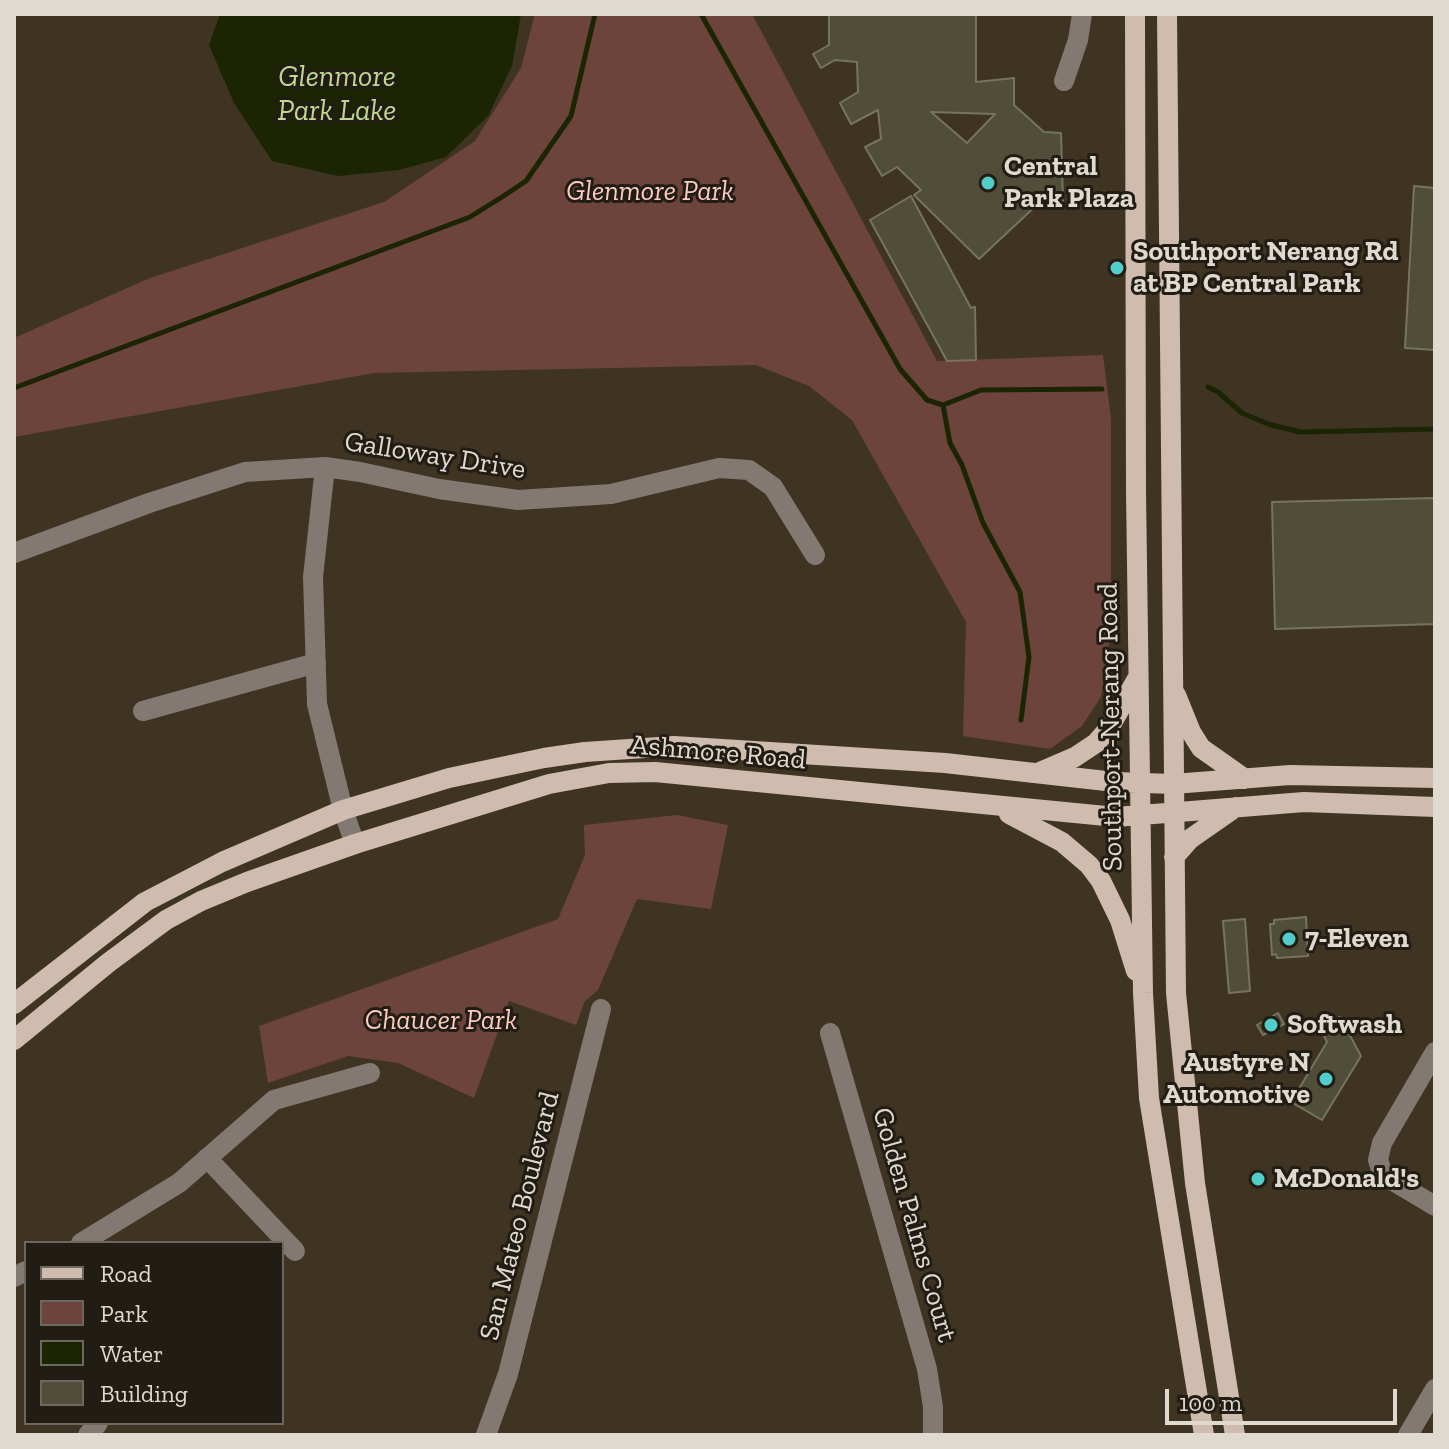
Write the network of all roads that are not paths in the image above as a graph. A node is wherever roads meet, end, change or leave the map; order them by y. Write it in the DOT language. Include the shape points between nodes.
graph roads {
  1 [pos="1082,14"];
  2 [pos="1135,14"];
  3 [pos="1167,14"];
  4 [pos="1064,81"];
  5 [pos="325,467"];
  6 [pos="14,553"];
  7 [pos="815,555"];
  8 [pos="316,663"];
  9 [pos="1139,676"];
  10 [pos="1172,687"];
  11 [pos="143,711"];
  12 [pos="1037,774"];
  13 [pos="1435,778"];
  14 [pos="1245,779"];
  15 [pos="1139,783"];
  16 [pos="1173,784"];
  17 [pos="995,807"];
  18 [pos="1236,807"];
  19 [pos="1435,807"];
  20 [pos="343,810"];
  21 [pos="1174,812"];
  22 [pos="1139,816"];
  23 [pos="355,844"];
  24 [pos="1174,857"];
  25 [pos="1143,993"];
  26 [pos="14,1004"];
  27 [pos="601,1009"];
  28 [pos="830,1033"];
  29 [pos="14,1040"];
  30 [pos="1435,1052"];
  31 [pos="370,1073"];
  32 [pos="207,1158"];
  33 [pos="1435,1206"];
  34 [pos="84,1241"];
  35 [pos="295,1251"];
  36 [pos="1435,1389"];
  37 [pos="486,1435"];
  38 [pos="933,1435"];
  39 [pos="1204,1435"];
  40 [pos="1235,1435"];
  41 [pos="1408,1435"];
  1 -- 4 [label="street"];
  2 -- 9 [label="main road, Southport-Nerang Road"];
  3 -- 10 [label="main road"];
  5 -- 6 [label="street, Galloway Drive" via="245,472"];
  5 -- 7 [label="street, Galloway Drive" via="518,500 611,494 719,468 749,470 773,487"];
  5 -- 8 [label="street" via="313,577"];
  8 -- 11 [label="street"];
  8 -- 20 [label="street" via="317,704"];
  9 -- 12 [label="main road" via="1096,743"];
  9 -- 15 [label="main road, Southport-Nerang Road"];
  10 -- 14 [label="main road" via="1201,748"];
  10 -- 16 [label="main road"];
  12 -- 15 [label="main road, Ashmore Road"];
  12 -- 20 [label="main road, Ashmore Road" via="674,746 544,758 449,778"];
  13 -- 14 [label="main road, Ashmore Road"];
  14 -- 16 [label="main road, Ashmore Road"];
  15 -- 16 [label="main road, Ashmore Road"];
  15 -- 22 [label="main road, Southport-Nerang Road"];
  16 -- 21 [label="main road"];
  17 -- 22 [label="main road, Ashmore Road"];
  17 -- 23 [label="main road, Ashmore Road" via="655,772 609,773 549,784"];
  17 -- 25 [label="main road" via="1046,832 1089,865 1120,920"];
  18 -- 19 [label="main road, Ashmore Road" via="1304,802"];
  18 -- 21 [label="main road, Ashmore Road"];
  18 -- 24 [label="main road"];
  20 -- 23 [label="street"];
  20 -- 26 [label="main road, Ashmore Road" via="145,902"];
  21 -- 22 [label="main road, Ashmore Road"];
  21 -- 24 [label="main road"];
  22 -- 25 [label="main road, Southport-Nerang Road"];
  23 -- 29 [label="main road, Ashmore Road" via="247,882 166,920"];
  24 -- 40 [label="main road" via="1176,993 1186,1112"];
  25 -- 39 [label="main road, Southport-Nerang Road" via="1149,1098"];
  27 -- 37 [label="street, San Mateo Boulevard" via="508,1374"];
  28 -- 38 [label="street, Golden Palms Court" via="927,1369"];
  30 -- 33 [label="street" via="1382,1143 1378,1160 1383,1175"];
  31 -- 32 [label="street" via="274,1100"];
  32 -- 34 [label="street" via="179,1183"];
  32 -- 35 [label="street"];
  36 -- 41 [label="street"];
}
